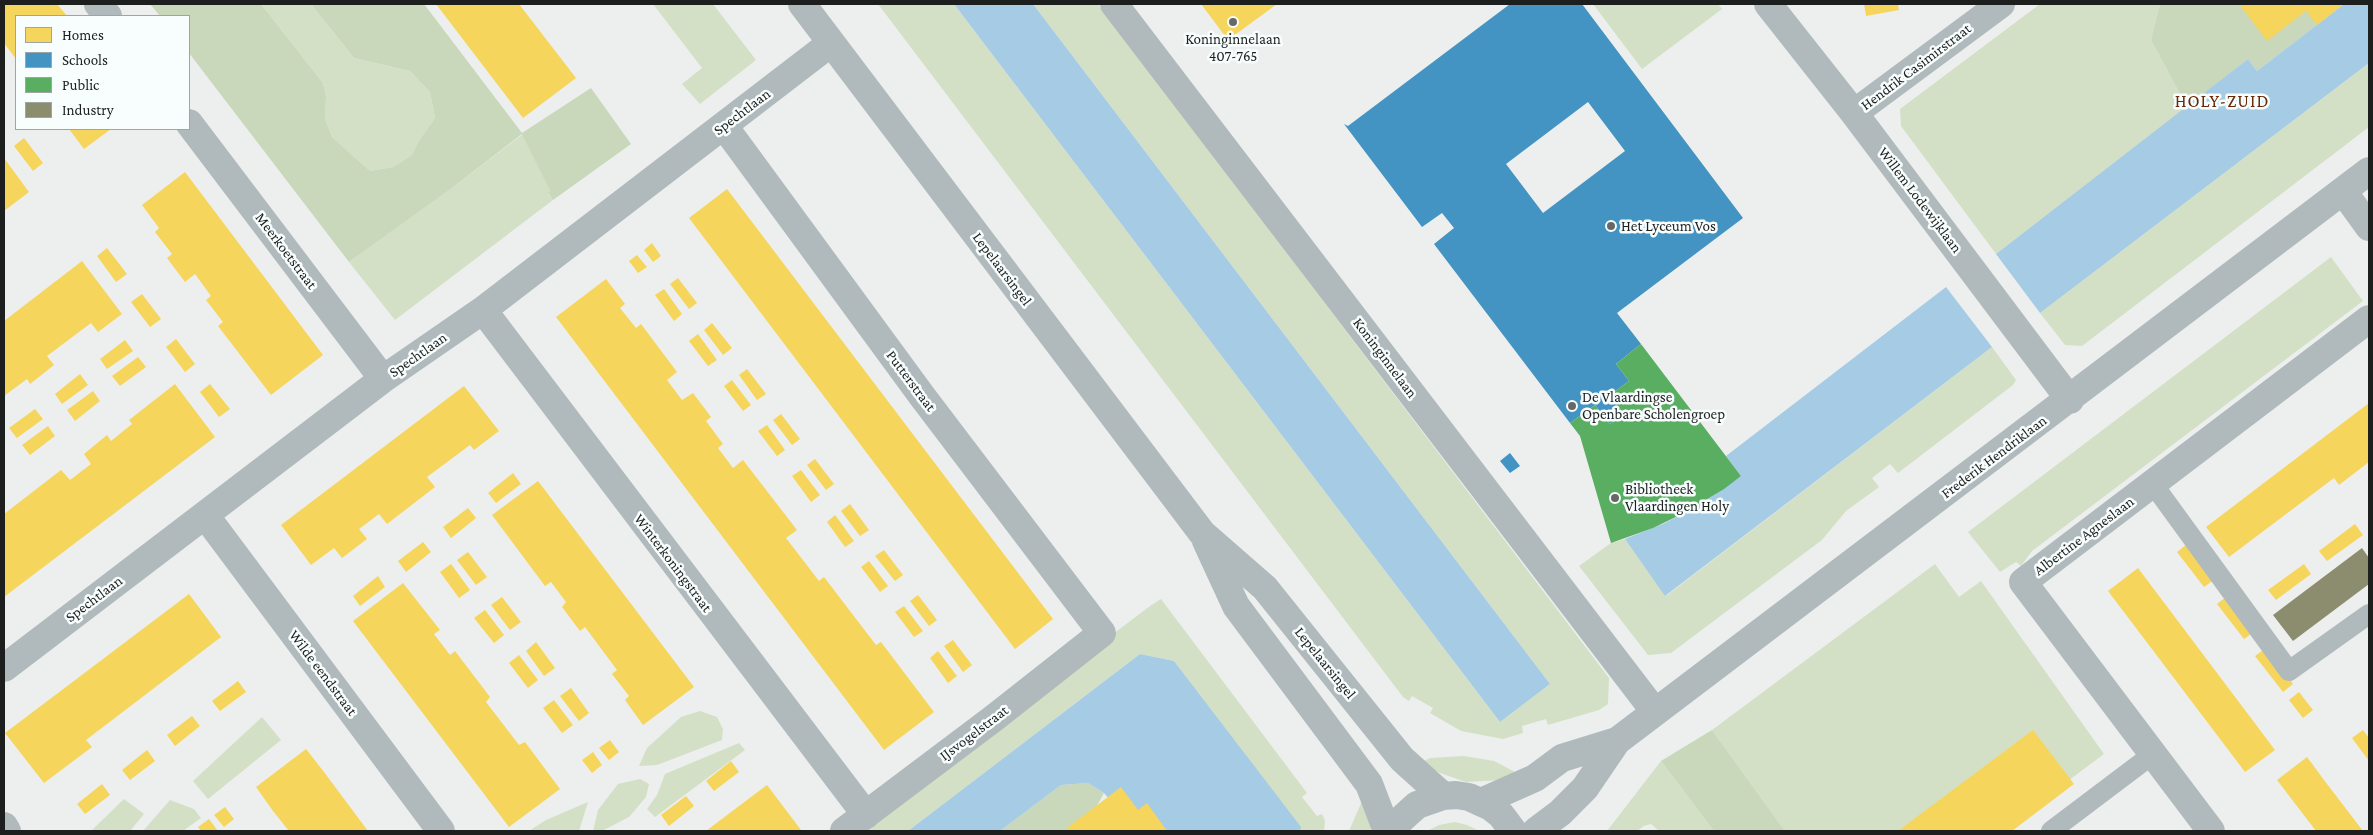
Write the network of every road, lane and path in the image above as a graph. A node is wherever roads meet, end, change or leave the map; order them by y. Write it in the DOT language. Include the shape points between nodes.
graph roads {
  1 [pos="98,4"];
  2 [pos="802,4"];
  3 [pos="1114,4"];
  4 [pos="1768,4"];
  5 [pos="2001,4"];
  6 [pos="107,15"];
  7 [pos="831,43"];
  8 [pos="1854,113"];
  9 [pos="190,124"];
  10 [pos="724,126"];
  11 [pos="2369,171"];
  12 [pos="2343,191"];
  13 [pos="2369,227"];
  14 [pos="482,310"];
  15 [pos="2369,319"];
  16 [pos="384,379"];
  17 [pos="2070,400"];
  18 [pos="2152,484"];
  19 [pos="205,515"];
  20 [pos="1202,533"];
  21 [pos="2369,614"];
  22 [pos="1102,633"];
  23 [pos="4,668"];
  24 [pos="1656,712"];
  25 [pos="1617,741"];
  26 [pos="2153,754"];
  27 [pos="1443,796"];
  28 [pos="1481,802"];
  29 [pos="866,815"];
  30 [pos="4,826"];
  31 [pos="8,831"];
  32 [pos="441,831"];
  33 [pos="844,831"];
  34 [pos="1387,831"];
  35 [pos="1391,831"];
  36 [pos="1513,831"];
  37 [pos="1536,831"];
  38 [pos="2051,831"];
  39 [pos="2211,831"];
  1 -- 6 [label="street"];
  2 -- 7 [label="street, Lepelaarsingel"];
  3 -- 24 [label="street, Koninginnelaan"];
  4 -- 8 [label="street, Willem Lodewijklaan"];
  5 -- 8 [label="street, Hendrik Casimirstraat"];
  7 -- 10 [label="street, Spechtlaan"];
  7 -- 20 [label="street, Lepelaarsingel"];
  8 -- 17 [label="street, Willem Lodewijklaan"];
  9 -- 16 [label="street, Meerkoetstraat"];
  10 -- 14 [label="street, Spechtlaan"];
  10 -- 22 [label="street, Putterstraat" via="916,388"];
  11 -- 12 [label="street, Frederik Hendriklaan"];
  12 -- 13 [label="street"];
  12 -- 17 [label="street, Frederik Hendriklaan"];
  14 -- 16 [label="street, Spechtlaan"];
  14 -- 29 [label="street, Winterkoningstraat"];
  15 -- 18 [label="street, Albertine Agneslaan"];
  16 -- 19 [label="street, Spechtlaan"];
  17 -- 24 [label="street, Frederik Hendriklaan"];
  18 -- 21 [label="lane" via="2289,671"];
  18 -- 26 [label="street, Albertine Agneslaan" via="2023,582"];
  19 -- 23 [label="street, Spechtlaan"];
  19 -- 32 [label="street, Wilde eendstraat"];
  20 -- 27 [label="street, Lepelaarsingel" via="1265,588 1402,759"];
  20 -- 34 [label="street, Lepelaarsingel" via="1236,606 1369,784"];
  22 -- 29 [label="street, IJsvogelstraat"];
  24 -- 25 [label="street, Frederik Hendriklaan"];
  25 -- 28 [label="street, Frederik Hendriklaan" via="1562,758 1535,778"];
  25 -- 37 [label="street, Frederik Hendriklaan" via="1585,788 1560,814"];
  26 -- 38 [label="lane"];
  26 -- 39 [label="street, Albertine Agneslaan"];
  27 -- 28 [label="street" via="1462,796"];
  27 -- 35 [label="street" via="1417,805"];
  28 -- 36 [label="street" via="1501,815"];
  29 -- 33 [label="street, IJsvogelstraat"];
  30 -- 31 [label="street"];
}
